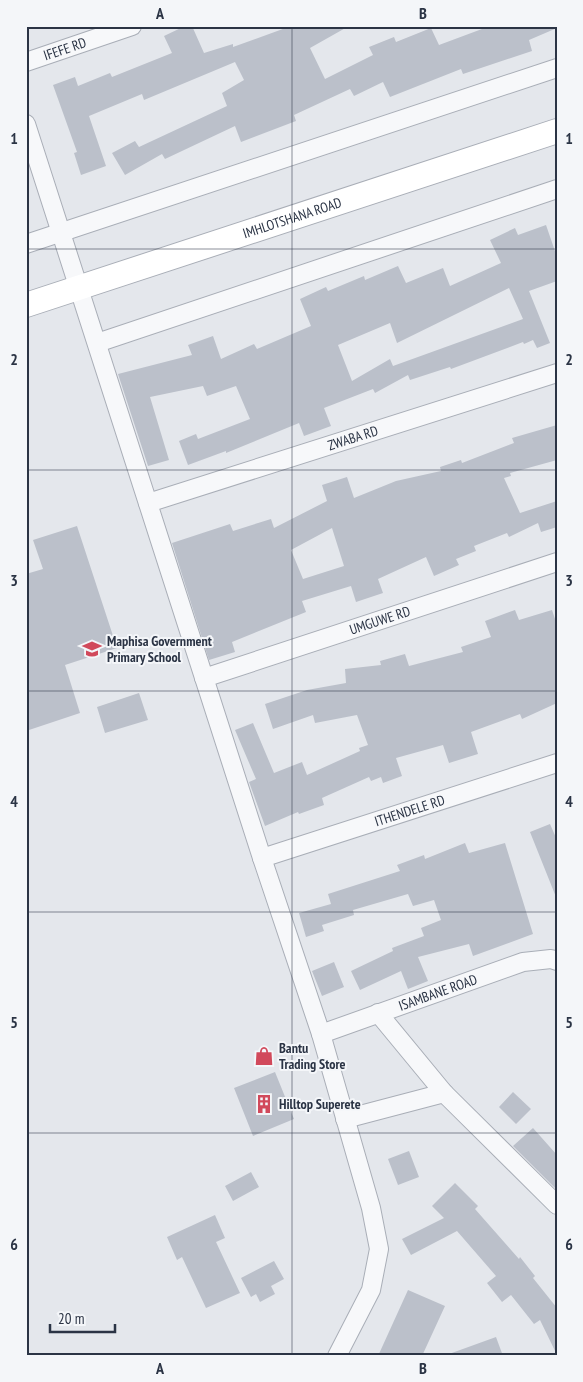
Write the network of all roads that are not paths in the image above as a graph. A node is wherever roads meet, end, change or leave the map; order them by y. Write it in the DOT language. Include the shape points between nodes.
graph roads {
  1 [pos="132,26"];
  2 [pos="26,62"];
  3 [pos="557,68"];
  4 [pos="26,124"];
  5 [pos="557,131"];
  6 [pos="557,189"];
  7 [pos="61,233"];
  8 [pos="26,244"];
  9 [pos="79,288"];
  10 [pos="26,305"];
  11 [pos="97,343"];
  12 [pos="557,373"];
  13 [pos="148,503"];
  14 [pos="557,562"];
  15 [pos="204,678"];
  16 [pos="557,763"];
  17 [pos="262,858"];
  18 [pos="557,962"];
  19 [pos="378,1013"];
  20 [pos="321,1034"];
  21 [pos="444,1093"];
  22 [pos="345,1119"];
  23 [pos="557,1205"];
  24 [pos="337,1356"];
  1 -- 2 [label="street, IFEFE RD"];
  3 -- 7 [label="street"];
  4 -- 7 [label="street"];
  5 -- 9 [label="street, IMHLOTSHANA ROAD"];
  6 -- 11 [label="street"];
  7 -- 8 [label="street"];
  7 -- 9 [label="street"];
  9 -- 10 [label="street, IMHLOTSHANA ROAD"];
  9 -- 11 [label="street"];
  11 -- 13 [label="street"];
  12 -- 13 [label="street, ZWABA RD"];
  13 -- 15 [label="street"];
  14 -- 15 [label="street, UMGUWE RD"];
  15 -- 17 [label="street"];
  16 -- 17 [label="street, ITHENDELE RD"];
  17 -- 20 [label="street"];
  18 -- 19 [label="street, ISAMBANE ROAD" via="551,959 523,962"];
  19 -- 20 [label="street, ISAMBANE ROAD"];
  19 -- 21 [label="street"];
  20 -- 22 [label="street"];
  21 -- 22 [label="street"];
  21 -- 23 [label="street"];
  22 -- 24 [label="street" via="372,1208 379,1249 371,1290"];
}
